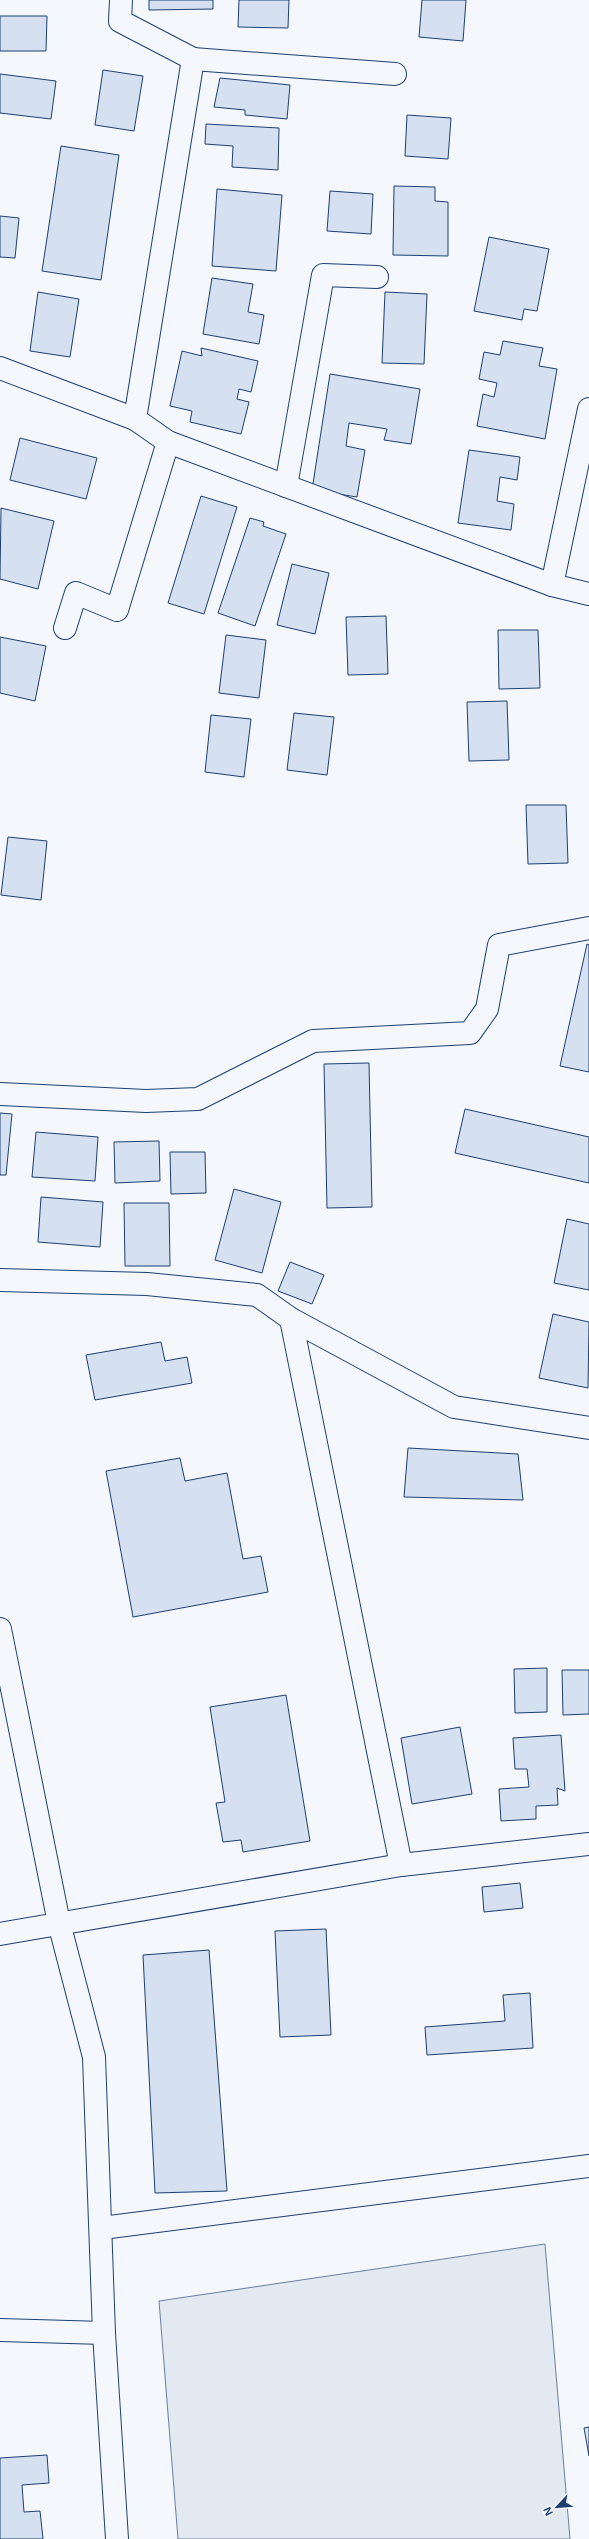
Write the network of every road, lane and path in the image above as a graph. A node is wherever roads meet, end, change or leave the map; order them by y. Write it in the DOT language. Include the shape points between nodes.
graph roads {
  1 [pos="121,0"];
  2 [pos="193,59"];
  3 [pos="395,74"];
  4 [pos="377,277"];
  5 [pos="0,368"];
  6 [pos="589,409"];
  7 [pos="135,419"];
  8 [pos="168,442"];
  9 [pos="286,486"];
  10 [pos="552,585"];
  11 [pos="589,594"];
  12 [pos="65,628"];
  13 [pos="589,928"];
  14 [pos="0,1094"];
  15 [pos="0,1280"];
  16 [pos="291,1319"];
  17 [pos="589,1428"];
  18 [pos="0,1629"];
  19 [pos="7,1704"];
  20 [pos="589,1844"];
  21 [pos="401,1865"];
  22 [pos="58,1923"];
  23 [pos="0,1934"];
  24 [pos="589,2166"];
  25 [pos="102,2228"];
  26 [pos="0,2330"];
  27 [pos="104,2332"];
  28 [pos="117,2539"];
  1 -- 2 [label="street" via="120,21"];
  2 -- 3 [label="street"];
  2 -- 7 [label="street"];
  4 -- 9 [label="street" via="324,275"];
  5 -- 7 [label="street"];
  6 -- 10 [label="street"];
  7 -- 8 [label="street"];
  8 -- 9 [label="street"];
  8 -- 12 [label="street" via="117,610 76,593"];
  9 -- 10 [label="street"];
  10 -- 11 [label="street"];
  13 -- 14 [label="street" via="499,945 487,1009 470,1033 313,1041 198,1099 146,1101"];
  15 -- 16 [label="street" via="147,1284 257,1295"];
  16 -- 17 [label="street" via="454,1407"];
  16 -- 21 [label="street"];
  18 -- 19 [label="street"];
  19 -- 22 [label="street"];
  20 -- 21 [label="street"];
  21 -- 22 [label="street"];
  22 -- 23 [label="street"];
  22 -- 25 [label="street" via="94,2057"];
  24 -- 25 [label="street"];
  25 -- 27 [label="street"];
  26 -- 27 [label="street"];
  27 -- 28 [label="street"];
}
